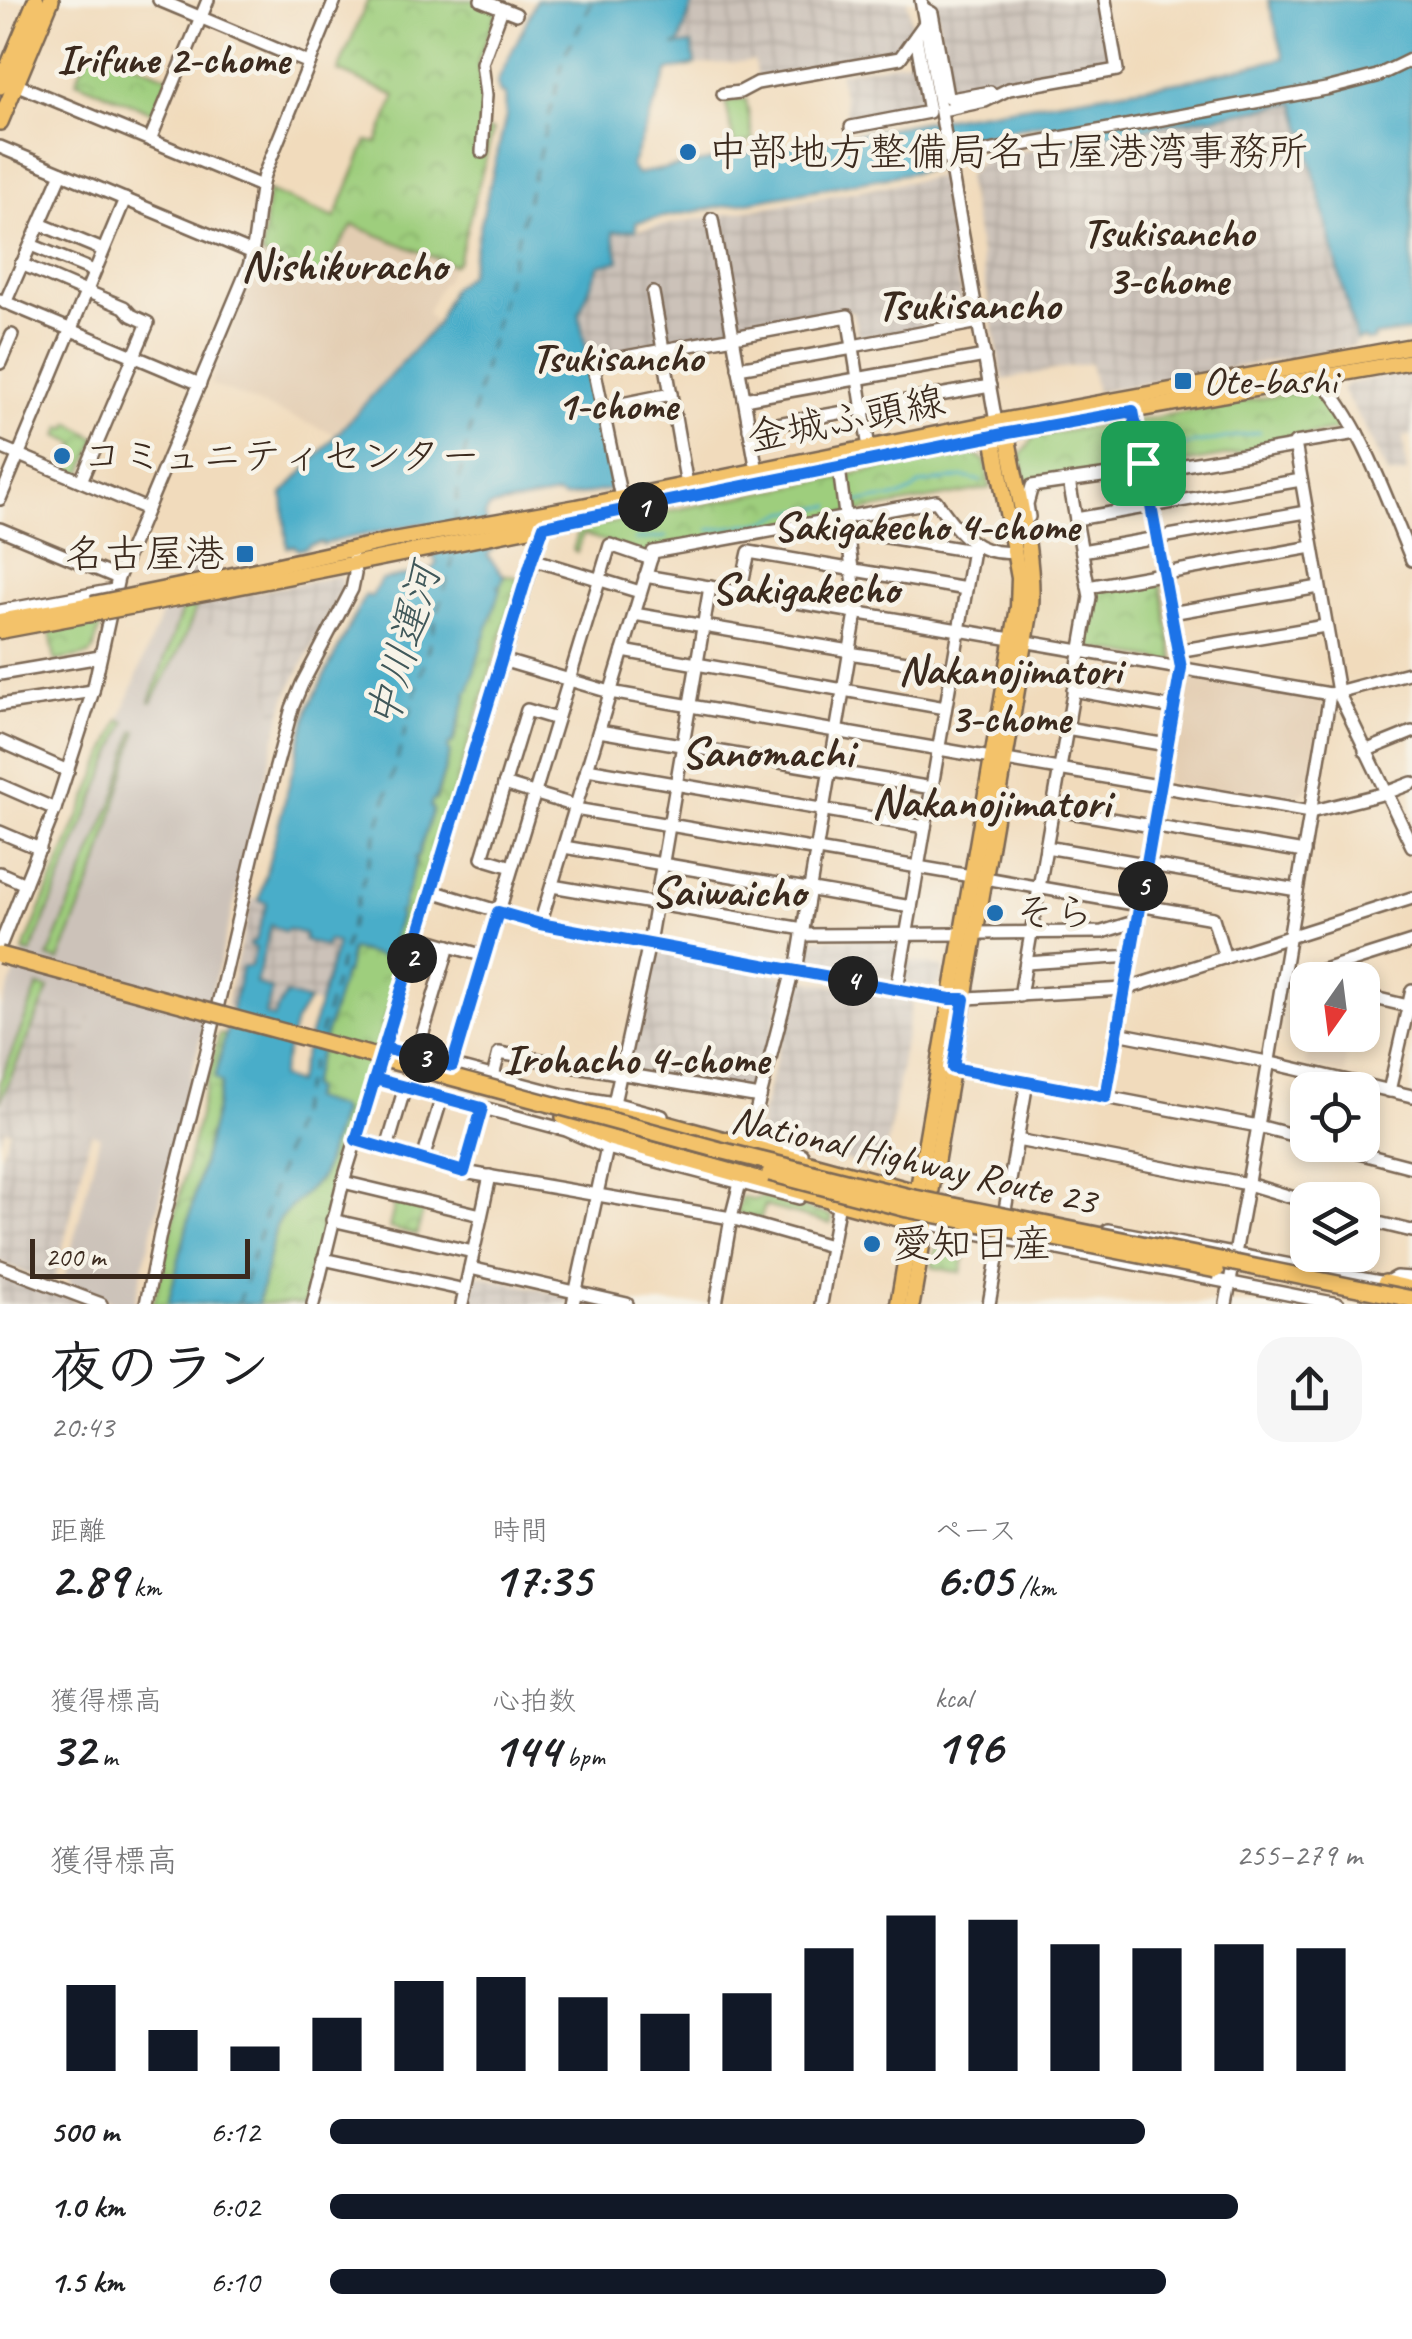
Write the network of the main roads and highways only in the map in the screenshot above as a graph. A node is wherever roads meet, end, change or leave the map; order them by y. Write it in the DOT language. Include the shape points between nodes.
graph roads {
  1 [pos="36,0"];
  2 [pos="51,0"];
  3 [pos="5,82"];
  4 [pos="0,122"];
  5 [pos="1412,346"];
  6 [pos="1412,361"];
  7 [pos="1131,404"];
  8 [pos="999,431"];
  9 [pos="545,520"];
  10 [pos="92,609"];
  11 [pos="0,621"];
  12 [pos="0,632"];
  13 [pos="0,955"];
  14 [pos="0,963"];
  15 [pos="957,999"];
  16 [pos="566,1113"];
  17 [pos="923,1194"];
  18 [pos="920,1222"];
  19 [pos="1385,1284"];
  20 [pos="1412,1289"];
  21 [pos="1412,1299"];
  22 [pos="898,1304"];
  23 [pos="912,1304"];
  24 [pos="1386,1304"];
  1 -- 3 [label="highway"];
  2 -- 3 [label="highway"];
  3 -- 4 [label="highway"];
  5 -- 7 [label="main road, 金城ふ頭線"];
  6 -- 7 [label="main road, 金城ふ頭線"];
  7 -- 8 [label="main road, 金城ふ頭線"];
  8 -- 9 [label="main road, 金城ふ頭線" via="839,468"];
  8 -- 9 [label="main road, 金城ふ頭線" via="870,448 620,498"];
  8 -- 15 [label="main road" via="1032,594"];
  9 -- 10 [label="main road, 金城ふ頭線, bridge"];
  10 -- 11 [label="main road, 金城ふ頭線"];
  10 -- 12 [label="main road, 金城ふ頭線"];
  13 -- 16 [label="highway, National Highway Route 23, bridge"];
  14 -- 16 [label="highway, National Highway Route 23"];
  15 -- 17 [label="main road"];
  15 -- 17 [label="main road" via="953,1068"];
  16 -- 17 [label="highway, bridge" via="608,1112"];
  16 -- 18 [label="highway" via="610,1138"];
  16 -- 21 [label="highway, National Highway Route 23, bridge" via="910,1197"];
  16 -- 24 [label="highway, National Highway Route 23, bridge" via="907,1208"];
  17 -- 18 [label="main road"];
  18 -- 22 [label="main road"];
  18 -- 23 [label="main road"];
  19 -- 20 [label="highway"];
}
